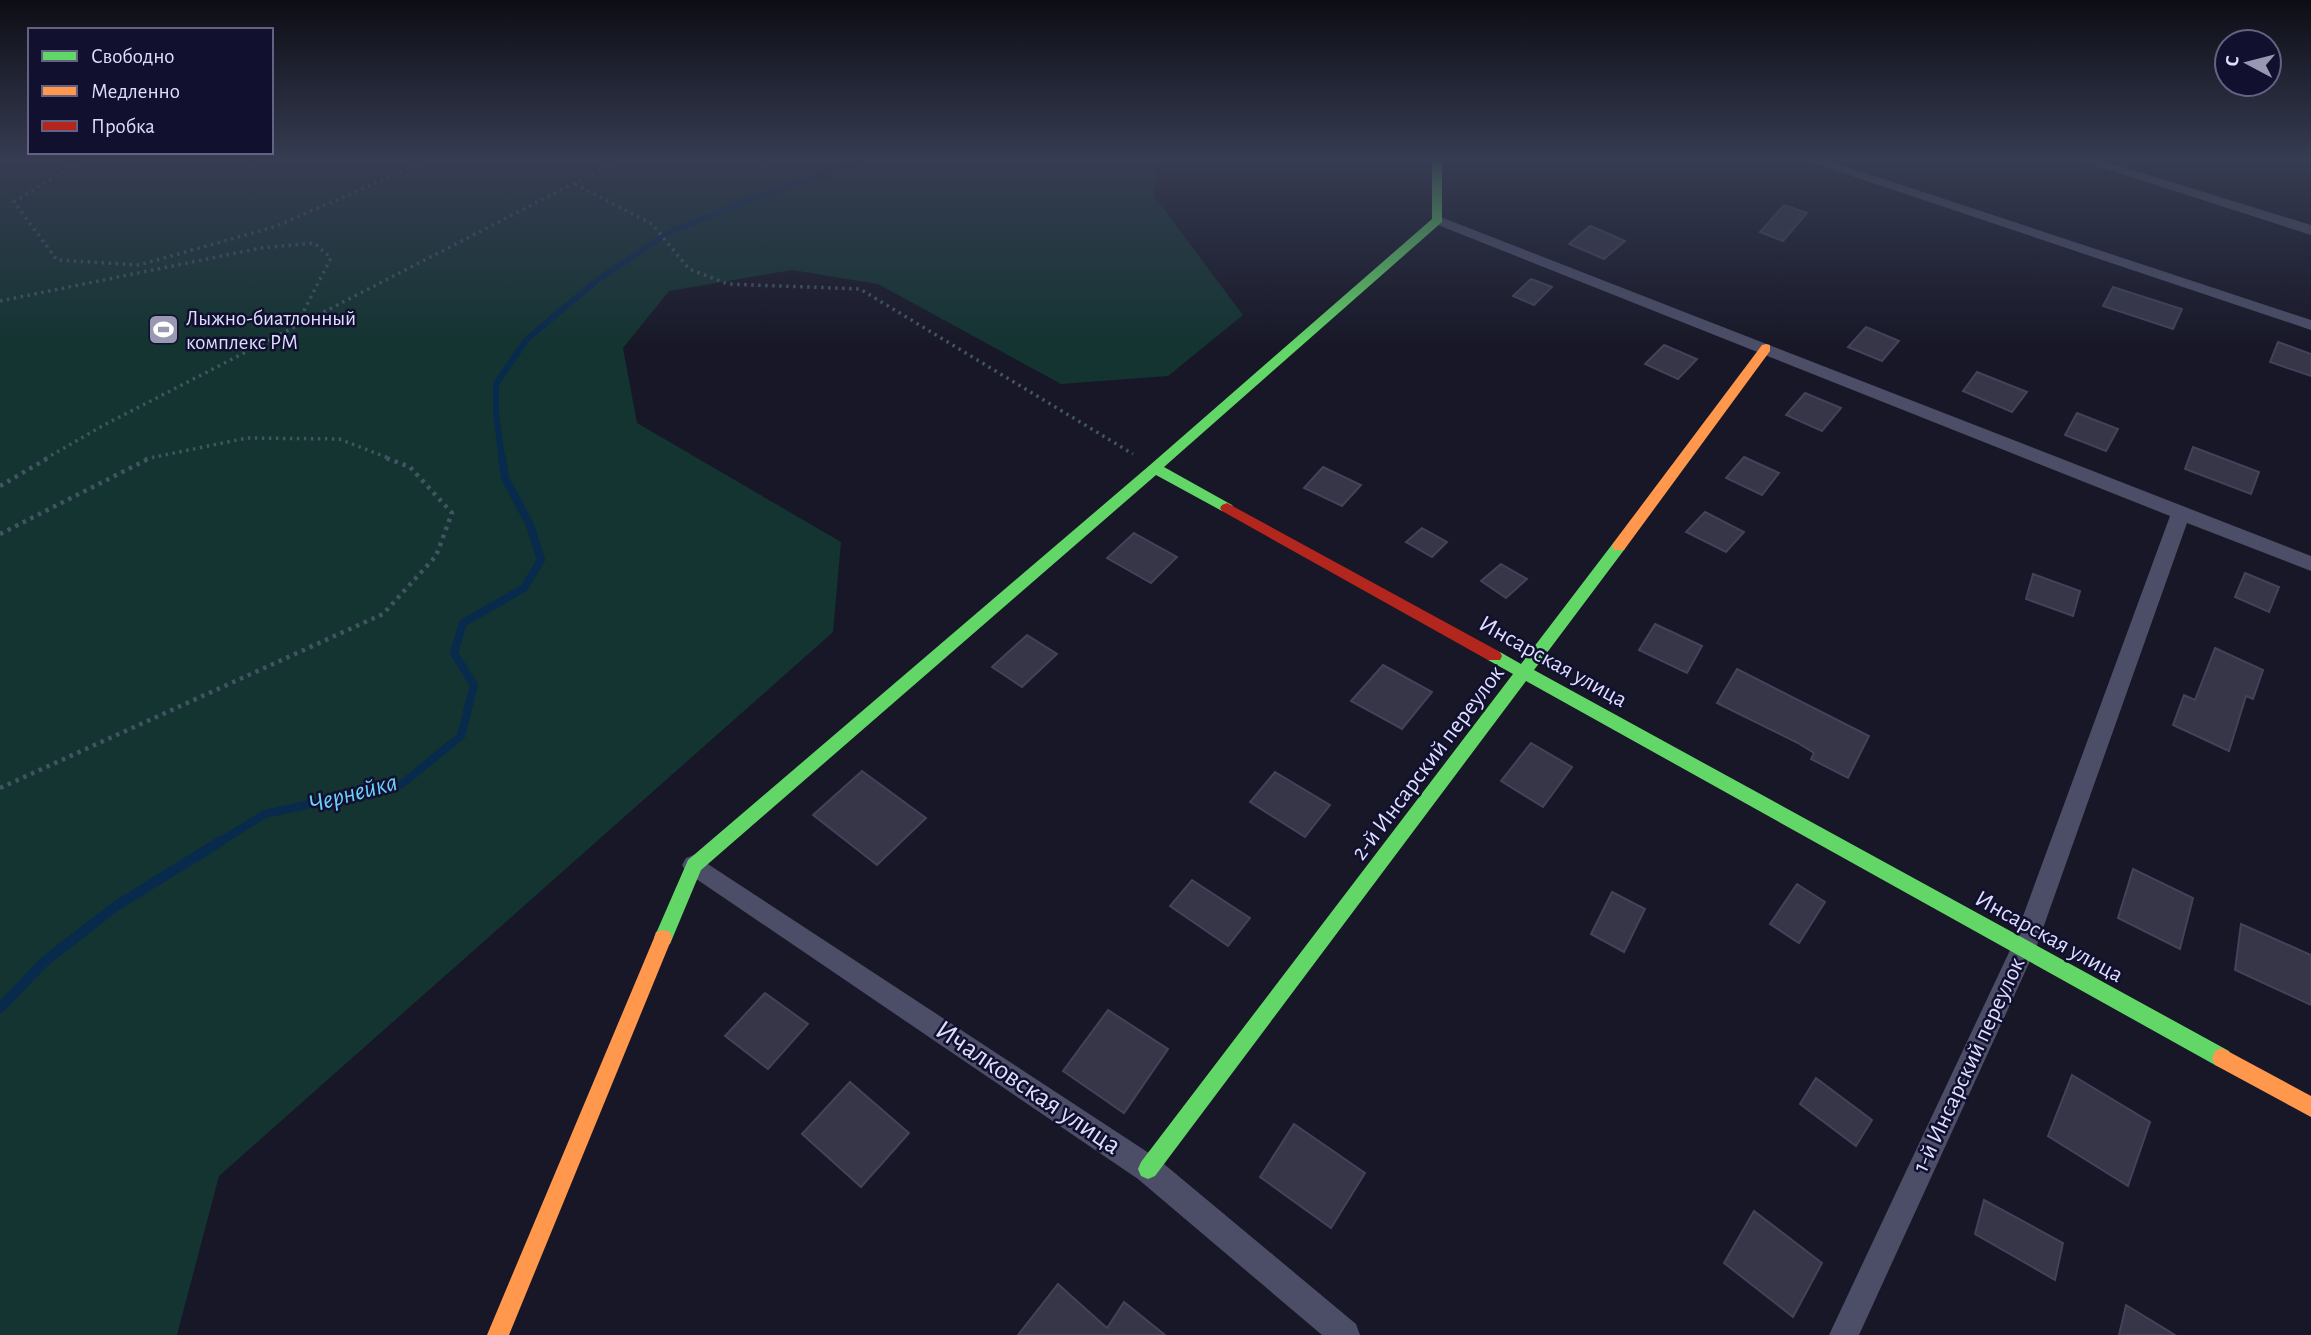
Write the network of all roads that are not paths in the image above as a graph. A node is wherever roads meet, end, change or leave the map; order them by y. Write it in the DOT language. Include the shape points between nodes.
graph roads {
  1 [pos="1435,222"];
  2 [pos="1444,222"];
  3 [pos="2000,222"];
  4 [pos="2286,222"];
  5 [pos="2311,230"];
  6 [pos="2311,325"];
  7 [pos="1766,348"];
  8 [pos="1155,468"];
  9 [pos="2181,513"];
  10 [pos="2311,564"];
  11 [pos="1525,672"];
  12 [pos="694,864"];
  13 [pos="2024,948"];
  14 [pos="2311,1107"];
  15 [pos="1148,1169"];
  16 [pos="498,1335"];
  17 [pos="1345,1335"];
  18 [pos="1844,1335"];
  1 -- 8 [label="street"];
  2 -- 7 [label="street"];
  3 -- 6 [label="street"];
  4 -- 5 [label="street"];
  7 -- 9 [label="street"];
  7 -- 11 [label="street, 2-й Инсарский переулок"];
  8 -- 11 [label="street, Инсарская улица"];
  8 -- 12 [label="street"];
  9 -- 10 [label="street"];
  9 -- 13 [label="street, 1-й Инсарский переулок"];
  11 -- 13 [label="street, Инсарская улица"];
  11 -- 15 [label="street, 2-й Инсарский переулок"];
  12 -- 15 [label="street, Ичалковская улица"];
  12 -- 16 [label="street"];
  13 -- 14 [label="street, Инсарская улица"];
  13 -- 18 [label="street, 1-й Инсарский переулок"];
  15 -- 17 [label="street, Ичалковская улица"];
}
